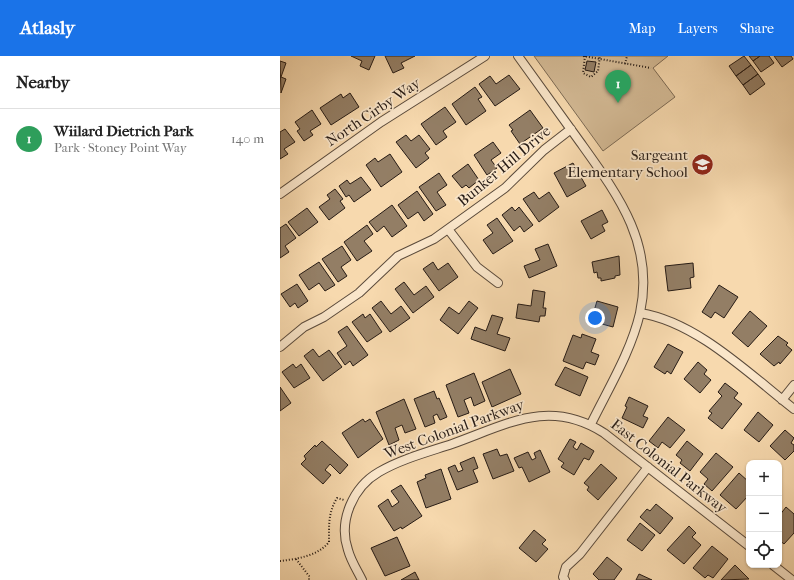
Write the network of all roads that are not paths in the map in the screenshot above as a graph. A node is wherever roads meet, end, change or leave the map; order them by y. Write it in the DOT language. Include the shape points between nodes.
graph roads {
  1 [pos="485,56"];
  2 [pos="518,56"];
  3 [pos="571,129"];
  4 [pos="280,194"];
  5 [pos="448,228"];
  6 [pos="498,283"];
  7 [pos="640,313"];
  8 [pos="280,347"];
  9 [pos="794,385"];
  10 [pos="782,400"];
  11 [pos="794,409"];
  12 [pos="590,424"];
  13 [pos="648,467"];
  14 [pos="746,544"];
  15 [pos="777,568"];
  16 [pos="362,580"];
  17 [pos="565,580"];
  18 [pos="792,580"];
  1 -- 4 [label="street, North Cirby Way" via="381,122"];
  2 -- 3 [label="street"];
  3 -- 5 [label="street, Bunker Hill Drive" via="544,150 504,188"];
  3 -- 7 [label="street" via="612,187 632,224 641,260"];
  5 -- 6 [label="street" via="477,267"];
  5 -- 8 [label="street, Bunker Hill Drive" via="424,244 398,256 359,293 304,327"];
  7 -- 10 [label="street" via="669,320 694,333"];
  7 -- 12 [label="street" via="628,346"];
  9 -- 10 [label="street"];
  10 -- 11 [label="street"];
  12 -- 13 [label="street, East Colonial Parkway"];
  12 -- 16 [label="street, West Colonial Parkway" via="576,418 547,414 518,420 385,469 367,480 351,504 345,537"];
  13 -- 14 [label="street, East Colonial Parkway"];
  13 -- 17 [label="street" via="580,554 566,567 563,576"];
  15 -- 18 [label="street"];
}
